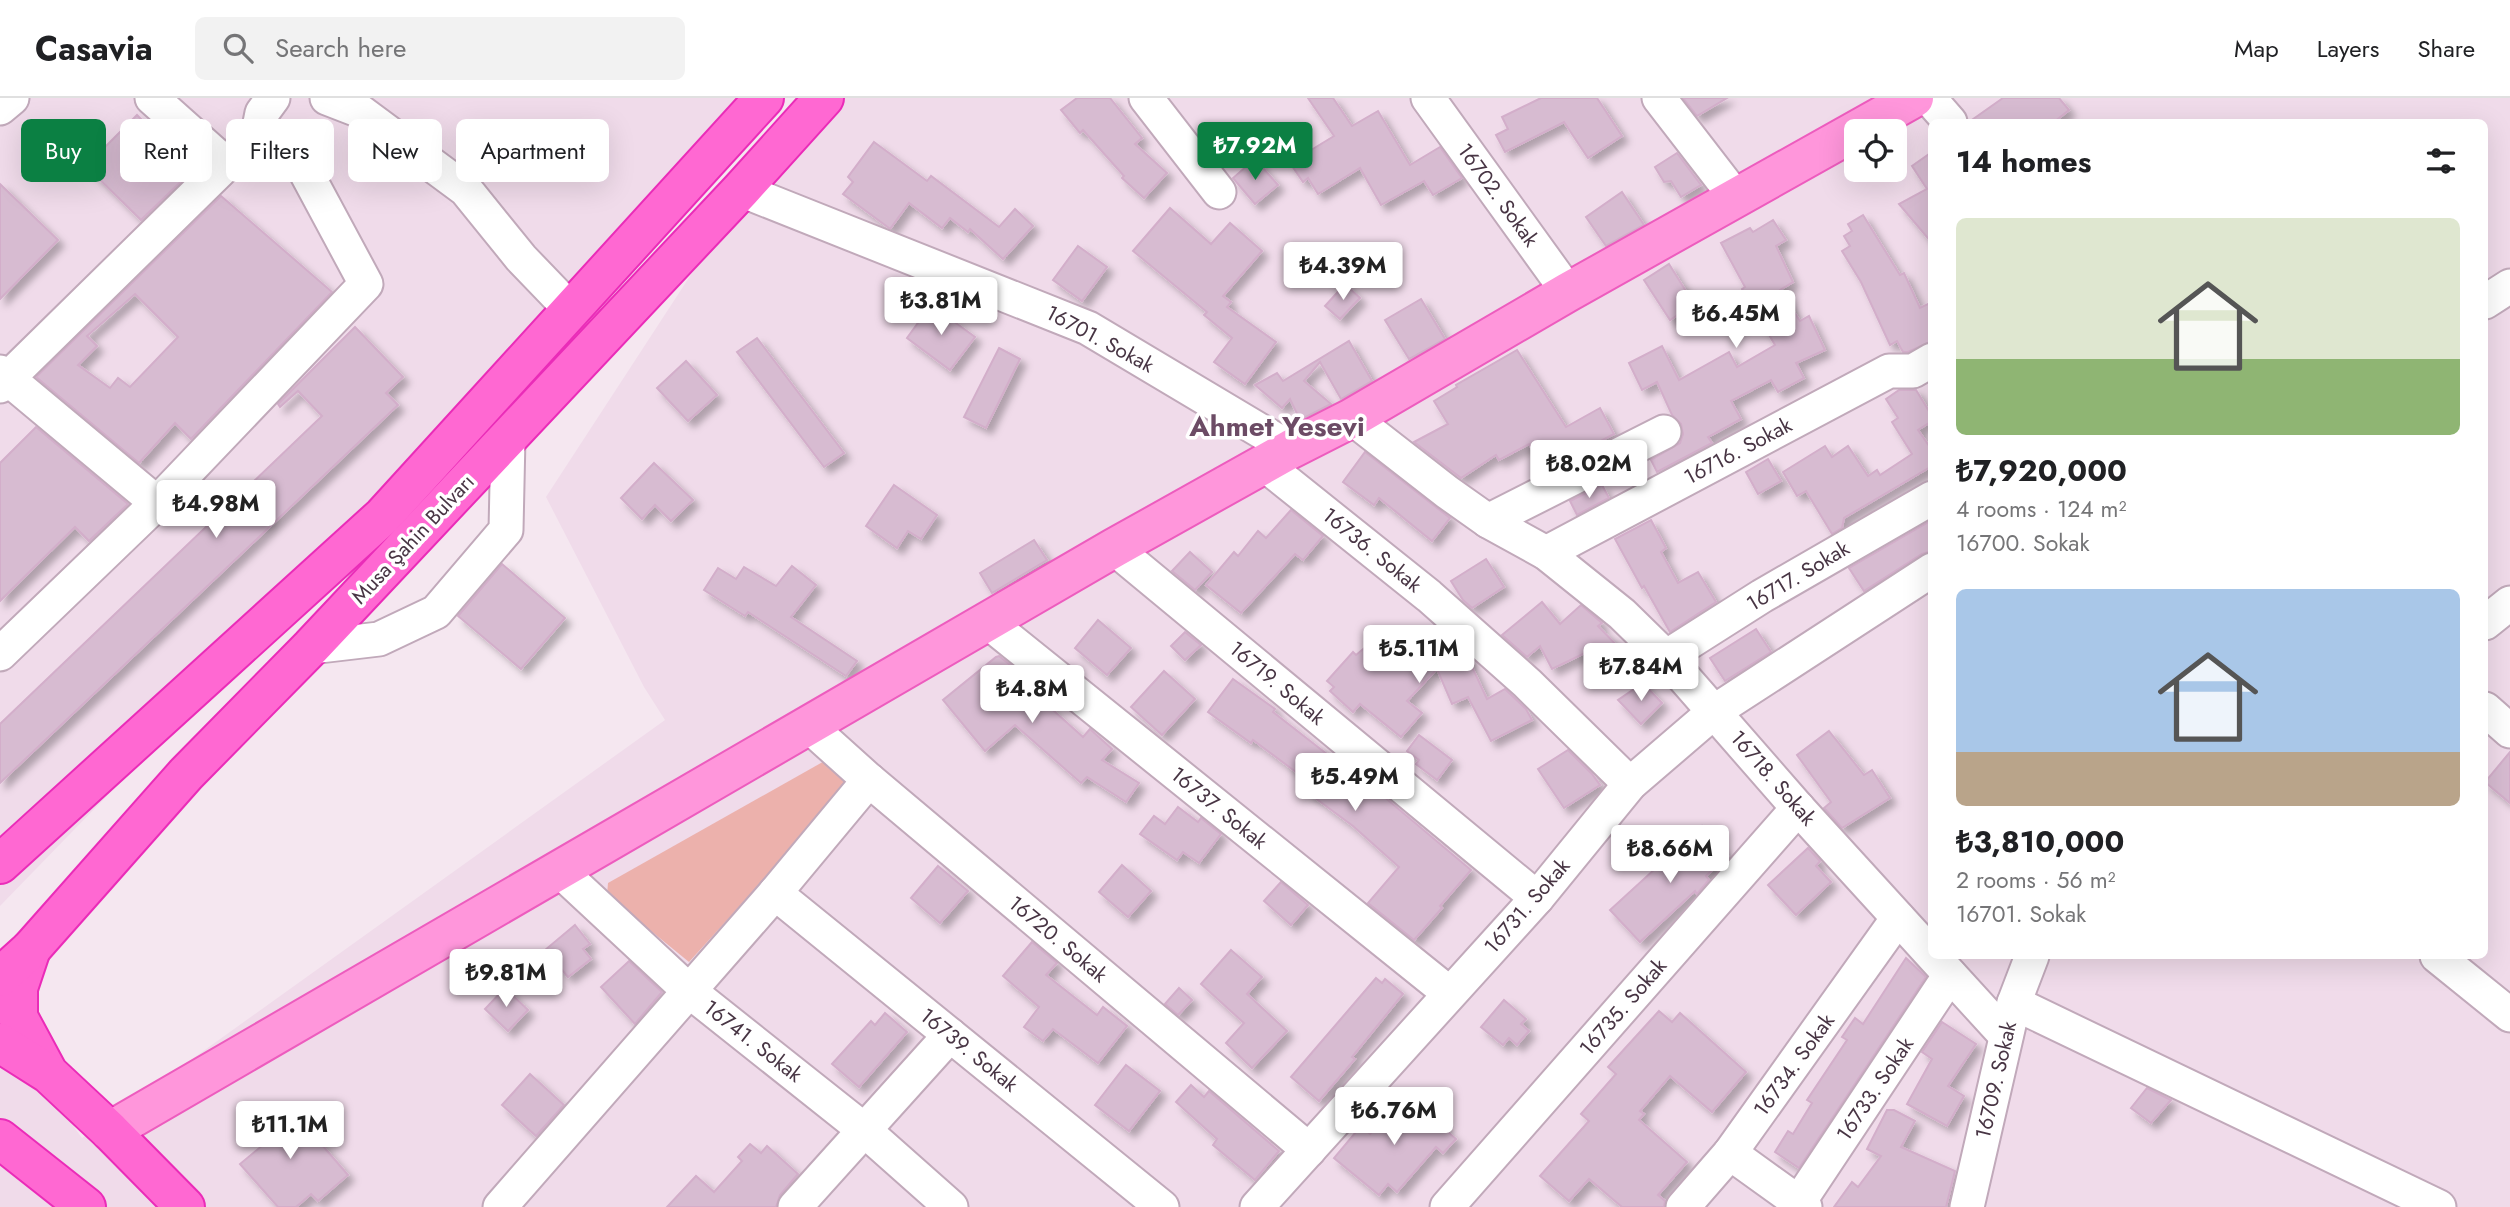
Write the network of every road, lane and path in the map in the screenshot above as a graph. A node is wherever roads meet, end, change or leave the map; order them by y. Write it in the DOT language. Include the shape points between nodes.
graph roads {
  1 [pos="12,98"];
  2 [pos="152,98"];
  3 [pos="273,98"];
  4 [pos="327,98"];
  5 [pos="764,98"];
  6 [pos="824,98"];
  7 [pos="1146,98"];
  8 [pos="1428,98"];
  9 [pos="1659,98"];
  10 [pos="1913,99"];
  11 [pos="0,108"];
  12 [pos="261,119"];
  13 [pos="1945,119"];
  14 [pos="226,164"];
  15 [pos="311,182"];
  16 [pos="741,190"];
  17 [pos="1219,192"];
  18 [pos="1737,199"];
  19 [pos="2510,286"];
  20 [pos="1569,292"];
  21 [pos="2488,300"];
  22 [pos="559,325"];
  23 [pos="1928,362"];
  24 [pos="2,379"];
  25 [pos="1352,418"];
  26 [pos="1664,432"];
  27 [pos="508,438"];
  28 [pos="1277,456"];
  29 [pos="403,495"];
  30 [pos="1928,500"];
  31 [pos="157,503"];
  32 [pos="1488,521"];
  33 [pos="1114,548"];
  34 [pos="1546,553"];
  35 [pos="1928,573"];
  36 [pos="2510,603"];
  37 [pos="2488,621"];
  38 [pos="989,623"];
  39 [pos="311,646"];
  40 [pos="0,654"];
  41 [pos="1666,657"];
  42 [pos="1715,711"];
  43 [pos="2488,712"];
  44 [pos="809,726"];
  45 [pos="2510,731"];
  46 [pos="869,780"];
  47 [pos="1630,784"];
  48 [pos="1798,808"];
  49 [pos="0,864"];
  50 [pos="559,870"];
  51 [pos="775,893"];
  52 [pos="1537,898"];
  53 [pos="1898,918"];
  54 [pos="31,949"];
  55 [pos="1928,951"];
  56 [pos="1935,959"];
  57 [pos="2031,959"];
  58 [pos="2441,959"];
  59 [pos="1950,975"];
  60 [pos="0,977"];
  61 [pos="688,990"];
  62 [pos="1449,993"];
  63 [pos="2014,1003"];
  64 [pos="2510,1015"];
  65 [pos="950,1035"];
  66 [pos="2006,1036"];
  67 [pos="0,1043"];
  68 [pos="49,1074"];
  69 [pos="863,1129"];
  70 [pos="110,1132"];
  71 [pos="0,1139"];
  72 [pos="1309,1150"];
  73 [pos="1730,1153"];
  74 [pos="73,1203"];
  75 [pos="1802,1205"];
  76 [pos="185,1207"];
  77 [pos="500,1207"];
  78 [pos="795,1207"];
  79 [pos="951,1207"];
  80 [pos="1162,1207"];
  81 [pos="1257,1207"];
  82 [pos="1447,1207"];
  83 [pos="1683,1207"];
  84 [pos="1967,1207"];
  85 [pos="2439,1207"];
  1 -- 11 [label="street"];
  2 -- 14 [label="street"];
  3 -- 12 [label="street"];
  4 -- 22 [label="street" via="358,110 466,190 521,258"];
  5 -- 22 [label="highway, Musa Şahin Bulvarı"];
  6 -- 16 [label="highway, Musa Şahin Bulvarı"];
  7 -- 17 [label="street"];
  8 -- 20 [label="street, 16702. Sokak"];
  9 -- 18 [label="street"];
  10 -- 13 [label="street"];
  10 -- 18 [label="main road"];
  14 -- 24 [label="street"];
  15 -- 31 [label="street" via="366,284"];
  16 -- 27 [label="highway, Musa Şahin Bulvarı"];
  16 -- 28 [label="street, 16701. Sokak" via="1088,328"];
  18 -- 20 [label="main road"];
  19 -- 21 [label="street"];
  20 -- 25 [label="main road"];
  22 -- 29 [label="highway, Musa Şahin Bulvarı"];
  22 -- 29 [label="highway" via="496,374 438,429 409,467"];
  23 -- 34 [label="street, 16716. Sokak" via="1913,371 1889,371"];
  24 -- 31 [label="street"];
  25 -- 28 [label="main road"];
  25 -- 32 [label="street, 16718. Sokak"];
  26 -- 32 [label="street"];
  27 -- 39 [label="highway, Musa Şahin Bulvarı"];
  27 -- 39 [label="street" via="506,530 436,612 379,639"];
  28 -- 33 [label="main road"];
  28 -- 47 [label="street, 16736. Sokak" via="1527,683"];
  29 -- 49 [label="highway, Musa Şahin Bulvarı" via="275,617"];
  30 -- 41 [label="street, 16717. Sokak"];
  31 -- 40 [label="street"];
  32 -- 34 [label="street, 16718. Sokak"];
  33 -- 38 [label="main road"];
  33 -- 52 [label="street, 16719. Sokak"];
  34 -- 41 [label="street, 16718. Sokak" via="1622,614"];
  35 -- 42 [label="street, 16731. Sokak"];
  36 -- 37 [label="street"];
  38 -- 44 [label="main road"];
  38 -- 62 [label="street, 16737. Sokak"];
  39 -- 54 [label="highway, Musa Şahin Bulvarı" via="186,774"];
  41 -- 42 [label="street, 16718. Sokak"];
  42 -- 47 [label="street, 16731. Sokak"];
  42 -- 48 [label="street, 16718. Sokak"];
  43 -- 45 [label="street"];
  44 -- 46 [label="street, 16720. Sokak"];
  44 -- 50 [label="main road"];
  46 -- 51 [label="street"];
  46 -- 72 [label="street, 16720. Sokak"];
  47 -- 52 [label="street, 16731. Sokak"];
  48 -- 53 [label="street, 16718. Sokak"];
  48 -- 82 [label="street, 16735. Sokak"];
  50 -- 61 [label="street, 16741. Sokak"];
  50 -- 70 [label="main road"];
  51 -- 61 [label="street"];
  51 -- 65 [label="street, 16739. Sokak"];
  52 -- 62 [label="street, 16731. Sokak"];
  53 -- 55 [label="street, 16718. Sokak"];
  53 -- 73 [label="street, 16734. Sokak"];
  54 -- 60 [label="highway, Musa Şahin Bulvarı"];
  54 -- 68 [label="highway" via="18,988 18,1017"];
  56 -- 59 [label="street, 16718. Sokak"];
  57 -- 63 [label="street, 16709. Sokak"];
  58 -- 64 [label="street"];
  59 -- 66 [label="street, 16718. Sokak"];
  59 -- 75 [label="street, 16733. Sokak"];
  61 -- 69 [label="street, 16741. Sokak"];
  61 -- 77 [label="street"];
  62 -- 72 [label="street, 16731. Sokak"];
  63 -- 66 [label="street, 16709. Sokak"];
  63 -- 85 [label="street"];
  65 -- 69 [label="street"];
  65 -- 80 [label="street, 16739. Sokak"];
  66 -- 84 [label="street, 16709. Sokak"];
  67 -- 68 [label="highway"];
  68 -- 70 [label="highway"];
  69 -- 78 [label="street"];
  69 -- 79 [label="street, 16741. Sokak"];
  70 -- 76 [label="highway"];
  71 -- 74 [label="highway"];
  72 -- 81 [label="street, 16731. Sokak"];
  73 -- 75 [label="street"];
  73 -- 83 [label="street, 16734. Sokak"];
}
